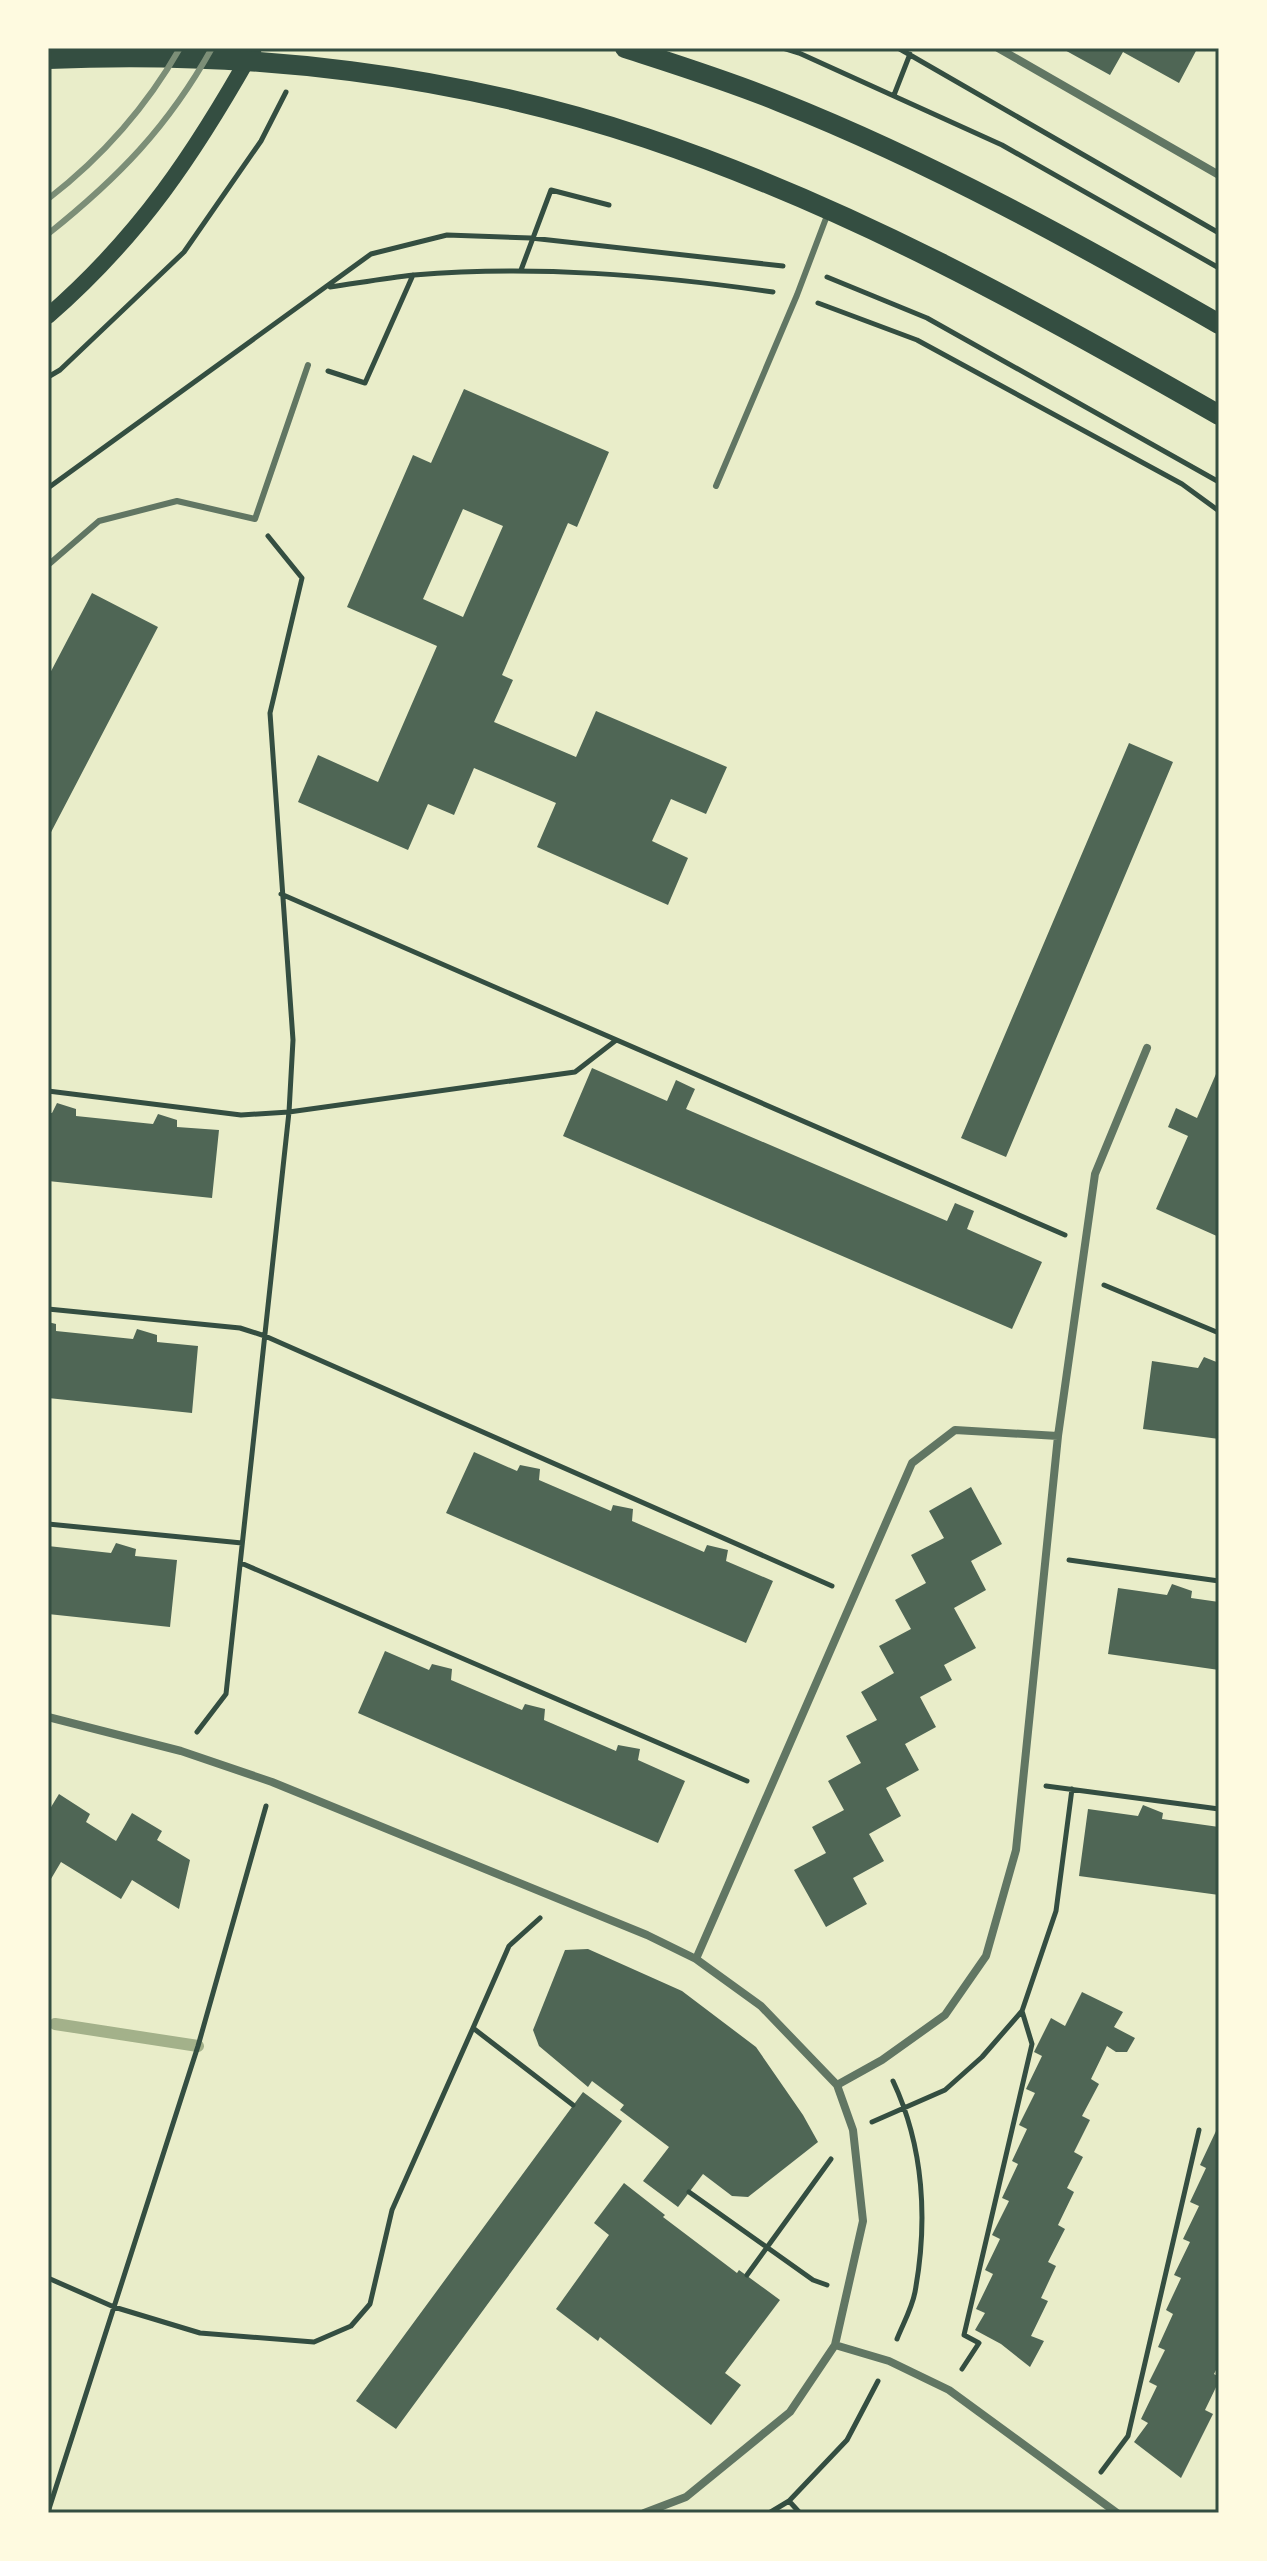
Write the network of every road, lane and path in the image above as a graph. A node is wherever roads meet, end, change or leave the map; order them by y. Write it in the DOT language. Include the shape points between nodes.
graph roads {
  1 [pos="254,48"];
  2 [pos="625,48"];
  3 [pos="783,48"];
  4 [pos="898,48"];
  5 [pos="998,48"];
  6 [pos="910,54"];
  7 [pos="48,59"];
  8 [pos="287,90"];
  9 [pos="894,95"];
  10 [pos="1219,175"];
  11 [pos="609,205"];
  12 [pos="829,209"];
  13 [pos="1219,233"];
  14 [pos="1219,268"];
  15 [pos="521,270"];
  16 [pos="413,275"];
  17 [pos="329,287"];
  18 [pos="48,316"];
  19 [pos="1219,324"];
  20 [pos="308,365"];
  21 [pos="48,377"];
  22 [pos="1219,415"];
  23 [pos="716,486"];
  24 [pos="48,488"];
  25 [pos="255,519"];
  26 [pos="48,565"];
  27 [pos="281,894"];
  28 [pos="615,1041"];
  29 [pos="1147,1048"];
  30 [pos="48,1091"];
  31 [pos="289,1112"];
  32 [pos="1085,1244"];
  33 [pos="1081,1276"];
  34 [pos="48,1309"];
  35 [pos="1219,1333"];
  36 [pos="265,1336"];
  37 [pos="1058,1436"];
  38 [pos="48,1524"];
  39 [pos="242,1543"];
  40 [pos="1046,1557"];
  41 [pos="241,1563"];
  42 [pos="1219,1581"];
  43 [pos="854,1597"];
  44 [pos="48,1717"];
  45 [pos="181,1751"];
  46 [pos="272,1782"];
  47 [pos="1023,1783"];
  48 [pos="1072,1789"];
  49 [pos="770,1791"];
  50 [pos="1219,1809"];
  51 [pos="561,1898"];
  52 [pos="696,1959"];
  53 [pos="1022,2011"];
  54 [pos="473,2028"];
  55 [pos="882,2060"];
  56 [pos="837,2085"];
  57 [pos="573,2105"];
  58 [pos="906,2109"];
  59 [pos="853,2130"];
  60 [pos="1199,2130"];
  61 [pos="689,2192"];
  62 [pos="767,2248"];
  63 [pos="747,2275"];
  64 [pos="48,2278"];
  65 [pos="847,2291"];
  66 [pos="114,2307"];
  67 [pos="835,2345"];
  68 [pos="889,2361"];
  69 [pos="949,2390"];
  70 [pos="1088,2491"];
  71 [pos="789,2501"];
  72 [pos="48,2512"];
  73 [pos="644,2513"];
  74 [pos="769,2513"];
  75 [pos="800,2513"];
  76 [pos="1117,2513"];
  1 -- 18 [label="main road" via="193,153 151,210"];
  2 -- 19 [label="main road" via="780,102 913,160"];
  3 -- 9 [label="path"];
  4 -- 6 [label="path"];
  5 -- 10 [label="street"];
  6 -- 9 [label="path"];
  6 -- 13 [label="path"];
  7 -- 12 [label="main road" via="155,56 386,76 597,123 704,158"];
  8 -- 21 [label="path" via="261,141 184,252"];
  9 -- 14 [label="path" via="1002,145"];
  11 -- 15 [label="path" via="551,190"];
  12 -- 22 [label="main road" via="1006,295"];
  12 -- 23 [label="lane"];
  16 -- 20 [label="path" via="365,383"];
  17 -- 24 [label="path"];
  20 -- 25 [label="lane"];
  25 -- 26 [label="lane" via="177,501 99,521"];
  25 -- 27 [label="path" via="302,578 270,713"];
  27 -- 28 [label="path"];
  27 -- 31 [label="path" via="293,1040"];
  28 -- 31 [label="path" via="575,1072"];
  28 -- 32 [label="path"];
  29 -- 32 [label="street" via="1095,1174"];
  30 -- 31 [label="path" via="241,1115"];
  31 -- 36 [label="path"];
  32 -- 33 [label="street"];
  33 -- 35 [label="path"];
  33 -- 37 [label="street"];
  34 -- 36 [label="path" via="240,1328"];
  36 -- 39 [label="path"];
  36 -- 43 [label="path"];
  37 -- 40 [label="street"];
  37 -- 43 [label="street" via="955,1430 912,1463"];
  38 -- 39 [label="path"];
  39 -- 41 [label="path"];
  40 -- 42 [label="path"];
  40 -- 47 [label="street"];
  41 -- 45 [label="path" via="226,1694"];
  41 -- 49 [label="path"];
  43 -- 49 [label="street"];
  44 -- 45 [label="street"];
  45 -- 46 [label="street"];
  46 -- 51 [label="street"];
  46 -- 66 [label="path" via="202,2033"];
  47 -- 48 [label="path"];
  47 -- 55 [label="street" via="1016,1850 986,1956 945,2015"];
  48 -- 50 [label="path"];
  48 -- 53 [label="path" via="1056,1911"];
  49 -- 52 [label="street"];
  51 -- 52 [label="street"];
  51 -- 54 [label="path" via="509,1946"];
  52 -- 56 [label="street" via="761,2006"];
  53 -- 58 [label="path" via="945,2090"];
  53 -- 69 [label="path" via="1032,2044 964,2335 979,2343"];
  54 -- 57 [label="path"];
  54 -- 66 [label="path" via="392,2210 370,2304 351,2326 314,2342 286,2340 200,2333"];
  55 -- 56 [label="street"];
  55 -- 58 [label="path"];
  56 -- 59 [label="street"];
  58 -- 59 [label="path"];
  58 -- 68 [label="path" via="920,2164 923,2224 914,2295"];
  59 -- 62 [label="path"];
  59 -- 65 [label="street" via="863,2221"];
  60 -- 70 [label="path" via="1128,2436"];
  61 -- 62 [label="path"];
  62 -- 63 [label="path"];
  62 -- 65 [label="path" via="813,2280"];
  64 -- 66 [label="path"];
  65 -- 67 [label="street"];
  66 -- 72 [label="path"];
  67 -- 68 [label="street"];
  67 -- 73 [label="street" via="790,2412 686,2497"];
  68 -- 69 [label="street"];
  68 -- 71 [label="path" via="847,2440"];
  69 -- 70 [label="street"];
  70 -- 76 [label="street"];
  71 -- 74 [label="path"];
  71 -- 75 [label="path"];
}
